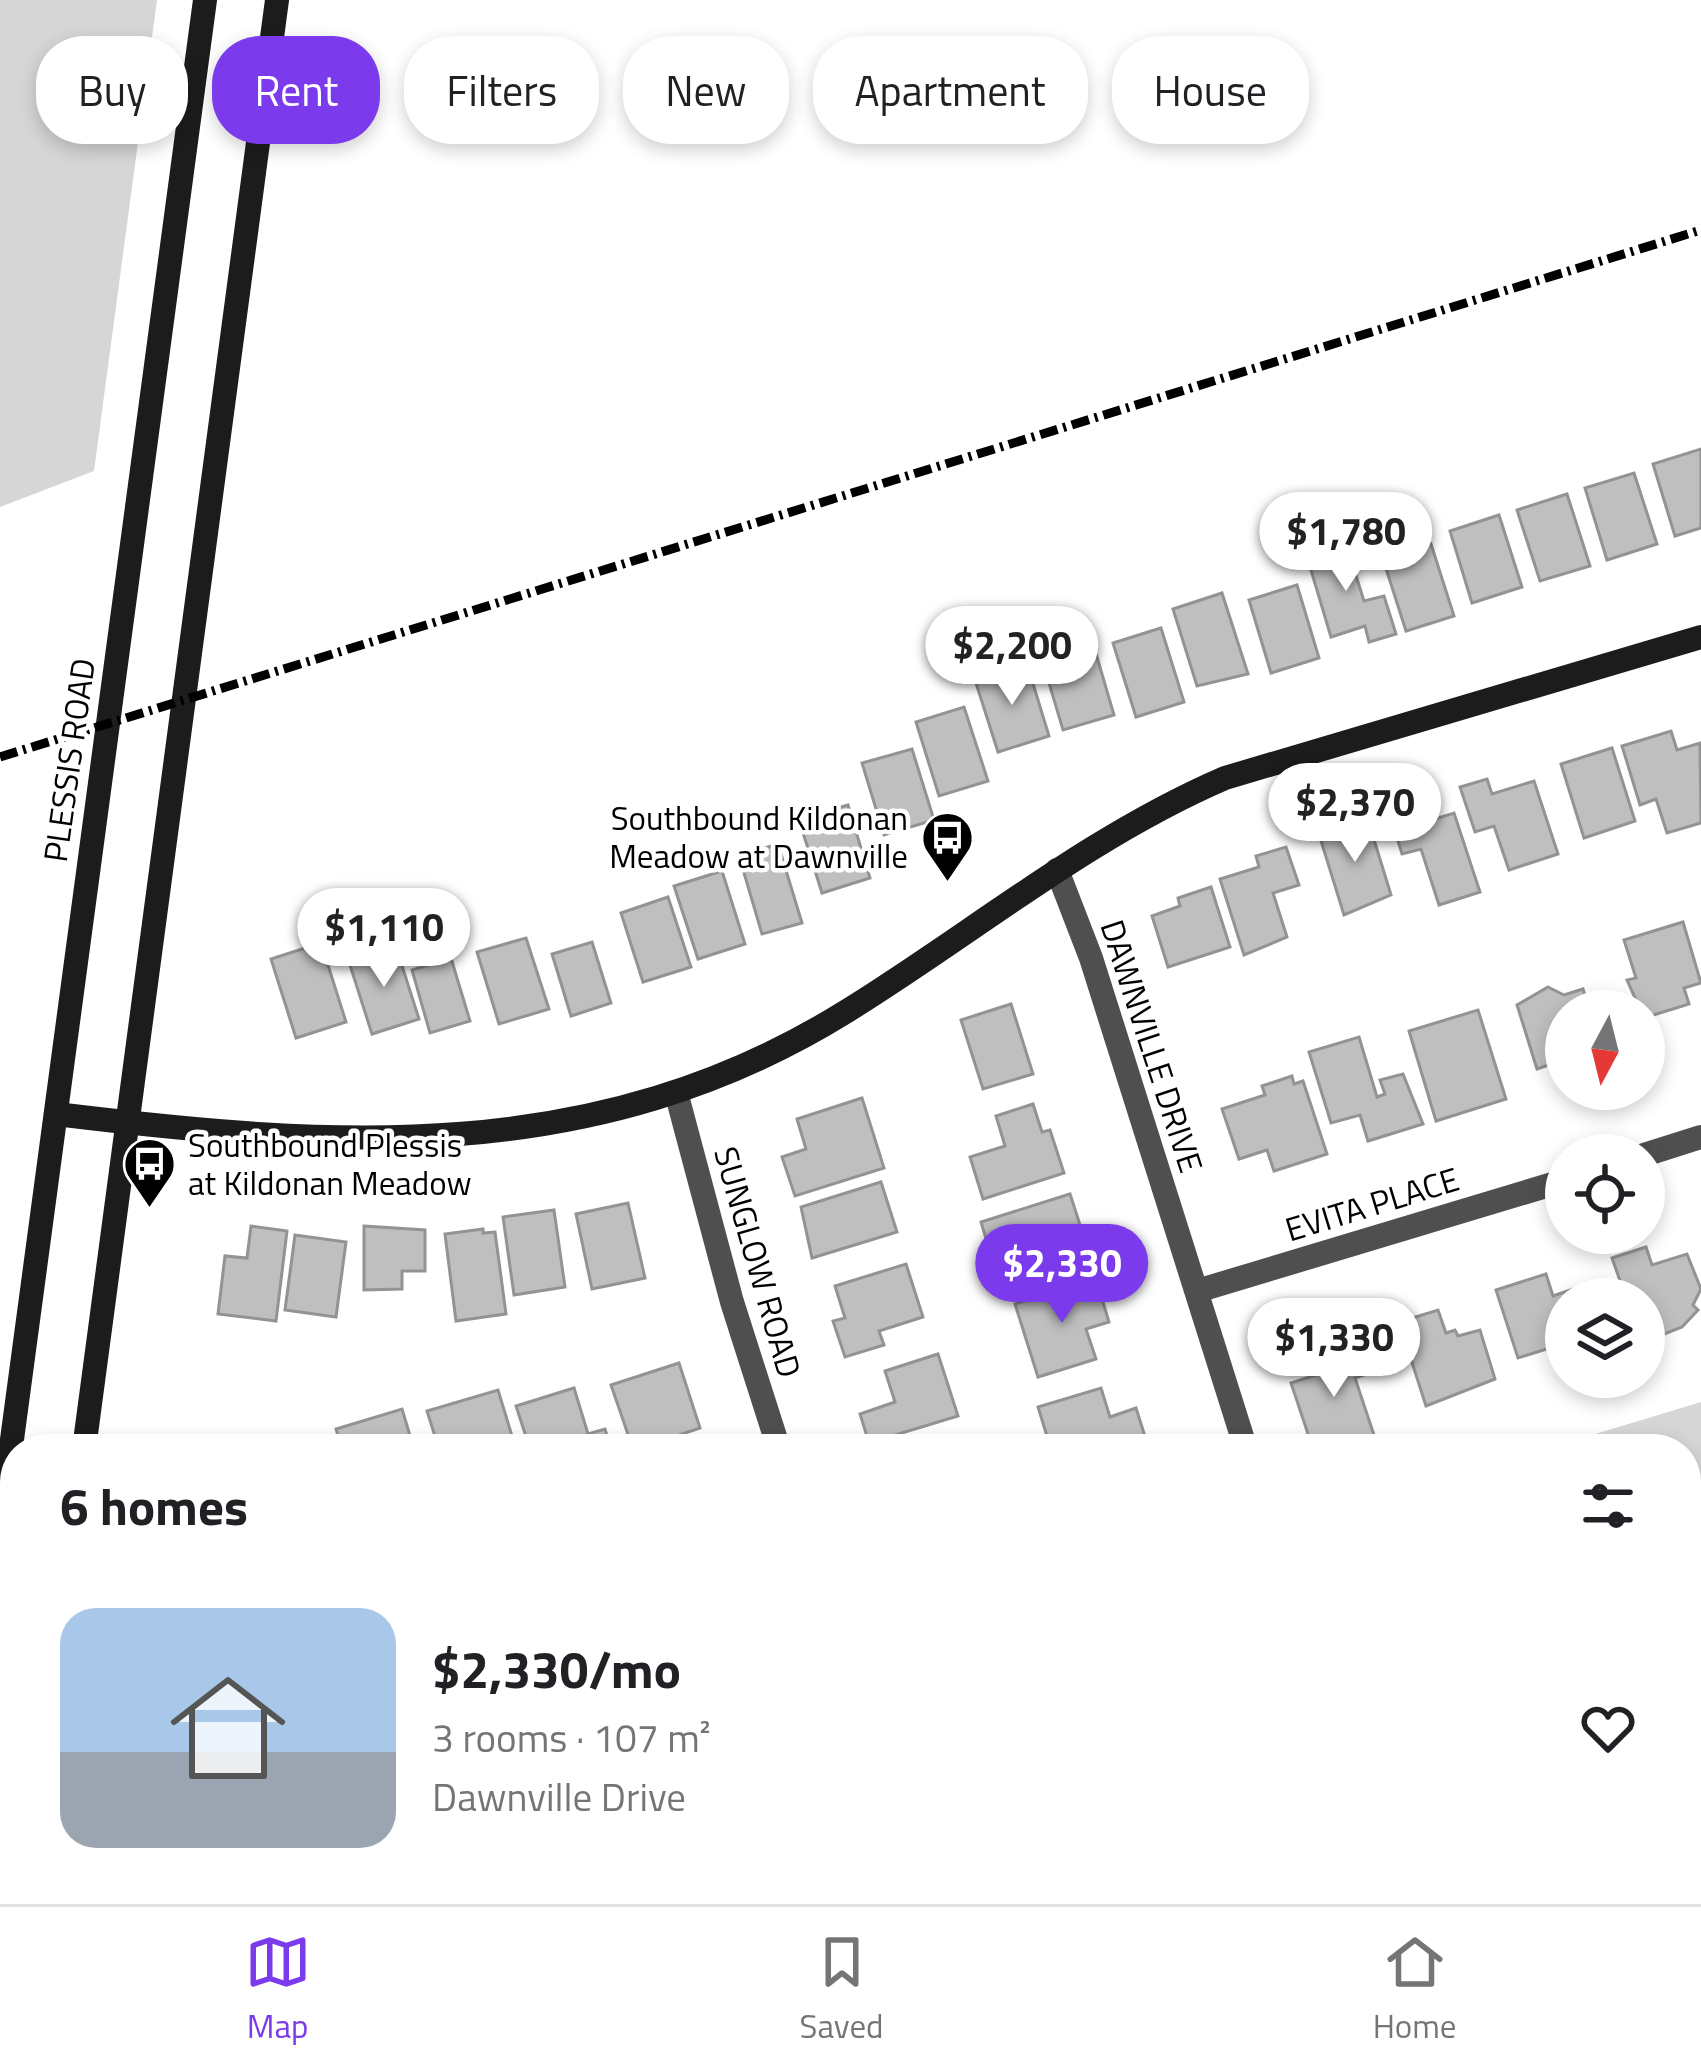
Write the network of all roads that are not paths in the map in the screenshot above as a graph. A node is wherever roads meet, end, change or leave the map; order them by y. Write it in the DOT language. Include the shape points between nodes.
graph roads {
  1 [pos="205,0"];
  2 [pos="277,0"];
  3 [pos="1701,638"];
  4 [pos="1057,870"];
  5 [pos="676,1092"];
  6 [pos="56,1114"];
  7 [pos="129,1123"];
  8 [pos="1701,1137"];
  9 [pos="1665,1148"];
  10 [pos="1545,1186"];
  11 [pos="1197,1291"];
  12 [pos="12,1434"];
  13 [pos="86,1434"];
  14 [pos="774,1434"];
  15 [pos="1241,1434"];
  1 -- 6 [label="main road, PLESSIS ROAD"];
  2 -- 7 [label="main road"];
  3 -- 4 [label="main road" via="1225,778 1161,805"];
  4 -- 5 [label="main road" via="843,1013"];
  4 -- 11 [label="street, DAWNVILLE DRIVE"];
  5 -- 7 [label="main road" via="562,1121 405,1140 272,1138"];
  5 -- 14 [label="street, SUNGLOW ROAD"];
  6 -- 7 [label="main road"];
  6 -- 12 [label="main road, PLESSIS ROAD"];
  7 -- 13 [label="main road"];
  8 -- 9 [label="street"];
  10 -- 11 [label="street, EVITA PLACE"];
  11 -- 15 [label="street, DAWNVILLE DRIVE"];
}
